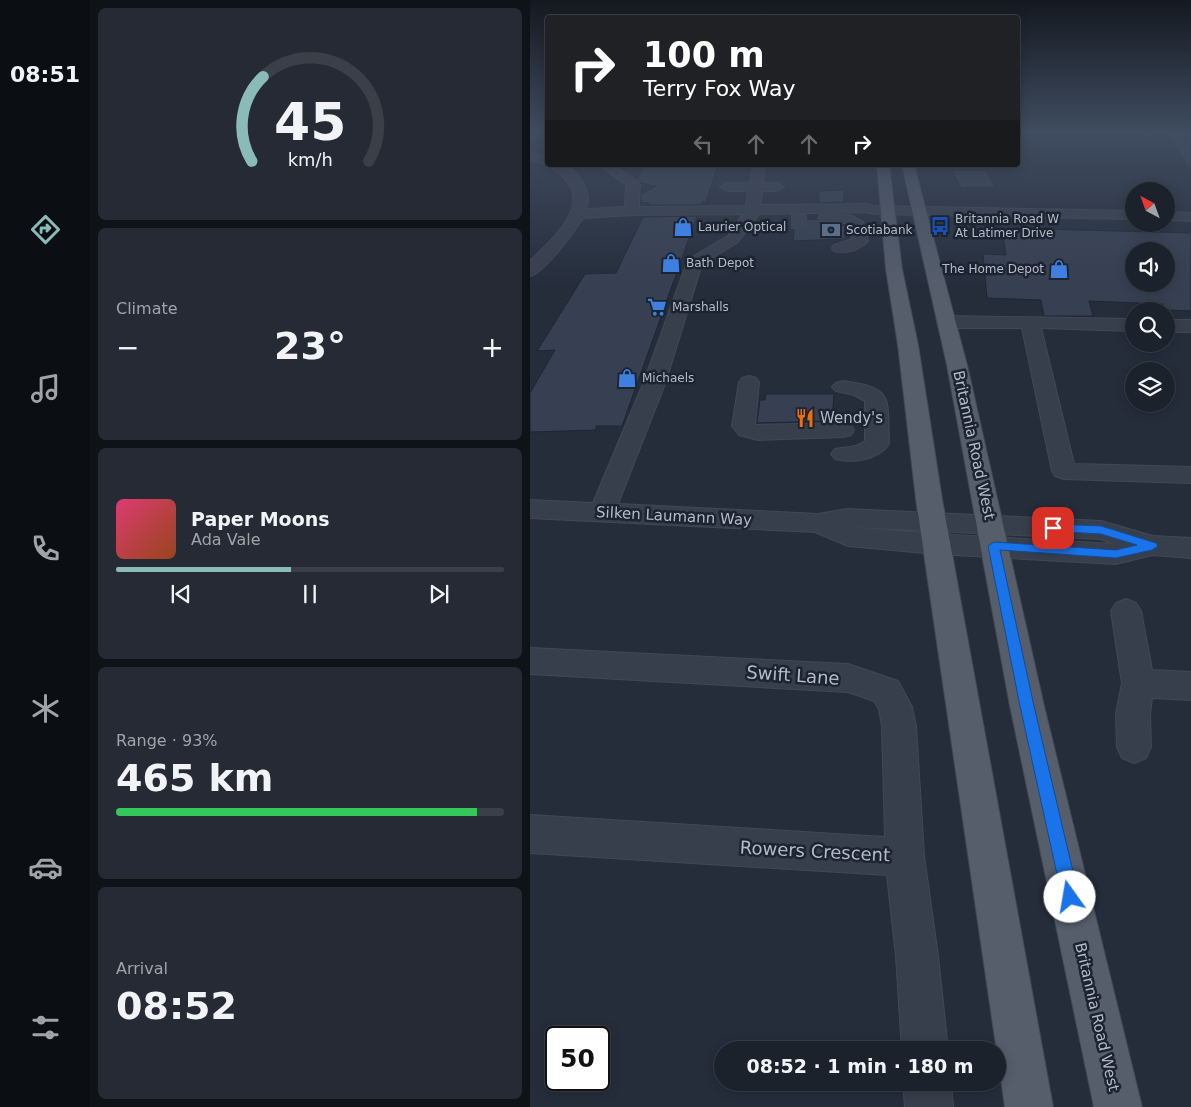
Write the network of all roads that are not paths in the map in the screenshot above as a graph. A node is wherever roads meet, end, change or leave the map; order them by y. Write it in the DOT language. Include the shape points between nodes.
graph roads {
  1 [pos="577,184"];
  2 [pos="632,184"];
  3 [pos="882,184"];
  4 [pos="912,184"];
  5 [pos="754,186"];
  6 [pos="777,187"];
  7 [pos="727,188"];
  8 [pos="752,210"];
  9 [pos="881,210"];
  10 [pos="632,211"];
  11 [pos="918,211"];
  12 [pos="579,214"];
  13 [pos="1125,215"];
  14 [pos="1175,216"];
  15 [pos="1191,217"];
  16 [pos="824,218"];
  17 [pos="783,220"];
  18 [pos="807,221"];
  19 [pos="840,248"];
  20 [pos="530,271"];
  21 [pos="946,322"];
  22 [pos="1030,322"];
  23 [pos="1125,325"];
  24 [pos="1175,326"];
  25 [pos="1191,326"];
  26 [pos="749,382"];
  27 [pos="843,387"];
  28 [pos="843,430"];
  29 [pos="843,454"];
  30 [pos="1191,475"];
  31 [pos="530,509"];
  32 [pos="602,512"];
  33 [pos="935,533"];
  34 [pos="992,535"];
  35 [pos="1191,548"];
  36 [pos="1126,611"];
  37 [pos="530,661"];
  38 [pos="1138,683"];
  39 [pos="1191,686"];
  40 [pos="1134,747"];
  41 [pos="530,834"];
  42 [pos="905,856"];
  43 [pos="924,1041"];
  44 [pos="928,1091"];
  45 [pos="929,1107"];
  46 [pos="1029,1107"];
  47 [pos="1118,1107"];
  1 -- 12 [label="street" via="582,198"];
  2 -- 10 [label="street"];
  3 -- 9 [label="main road"];
  4 -- 11 [label="main road, Britannia Road West"];
  5 -- 6 [label="street"];
  5 -- 7 [label="street"];
  5 -- 8 [label="street"];
  8 -- 9 [label="street" via="781,214"];
  8 -- 10 [label="street"];
  8 -- 32 [label="street" via="733,239 695,262 654,384"];
  9 -- 11 [label="street"];
  9 -- 33 [label="main road" via="908,345"];
  10 -- 12 [label="street"];
  11 -- 13 [label="street"];
  11 -- 21 [label="main road, Britannia Road West"];
  12 -- 20 [label="street"];
  14 -- 15 [label="street"];
  16 -- 17 [label="street"];
  16 -- 18 [label="street"];
  16 -- 19 [label="street" via="850,219 858,226 860,241"];
  21 -- 22 [label="street"];
  21 -- 34 [label="main road, Britannia Road West"];
  22 -- 23 [label="street"];
  22 -- 30 [label="street" via="1064,471"];
  24 -- 25 [label="street"];
  26 -- 28 [label="street" via="743,426 747,430 758,433"];
  27 -- 29 [label="street" via="863,390 876,399 877,444 861,453"];
  31 -- 32 [label="street, Silken Laumann Way"];
  32 -- 33 [label="street, Silken Laumann Way" via="818,523 848,537"];
  33 -- 34 [label="street, Silken Laumann Way"];
  33 -- 46 [label="main road"];
  34 -- 35 [label="street, Silken Laumann Way" via="1116,554 1152,546"];
  34 -- 47 [label="main road, Britannia Road West" via="1027,706"];
  36 -- 38 [label="street"];
  37 -- 42 [label="street, Swift Lane" via="848,678 886,691 895,706 899,726"];
  38 -- 39 [label="street"];
  38 -- 40 [label="street" via="1133,714"];
  41 -- 42 [label="street, Rowers Crescent"];
  42 -- 43 [label="street, Rowers Crescent"];
  44 -- 45 [label="street"];
}
